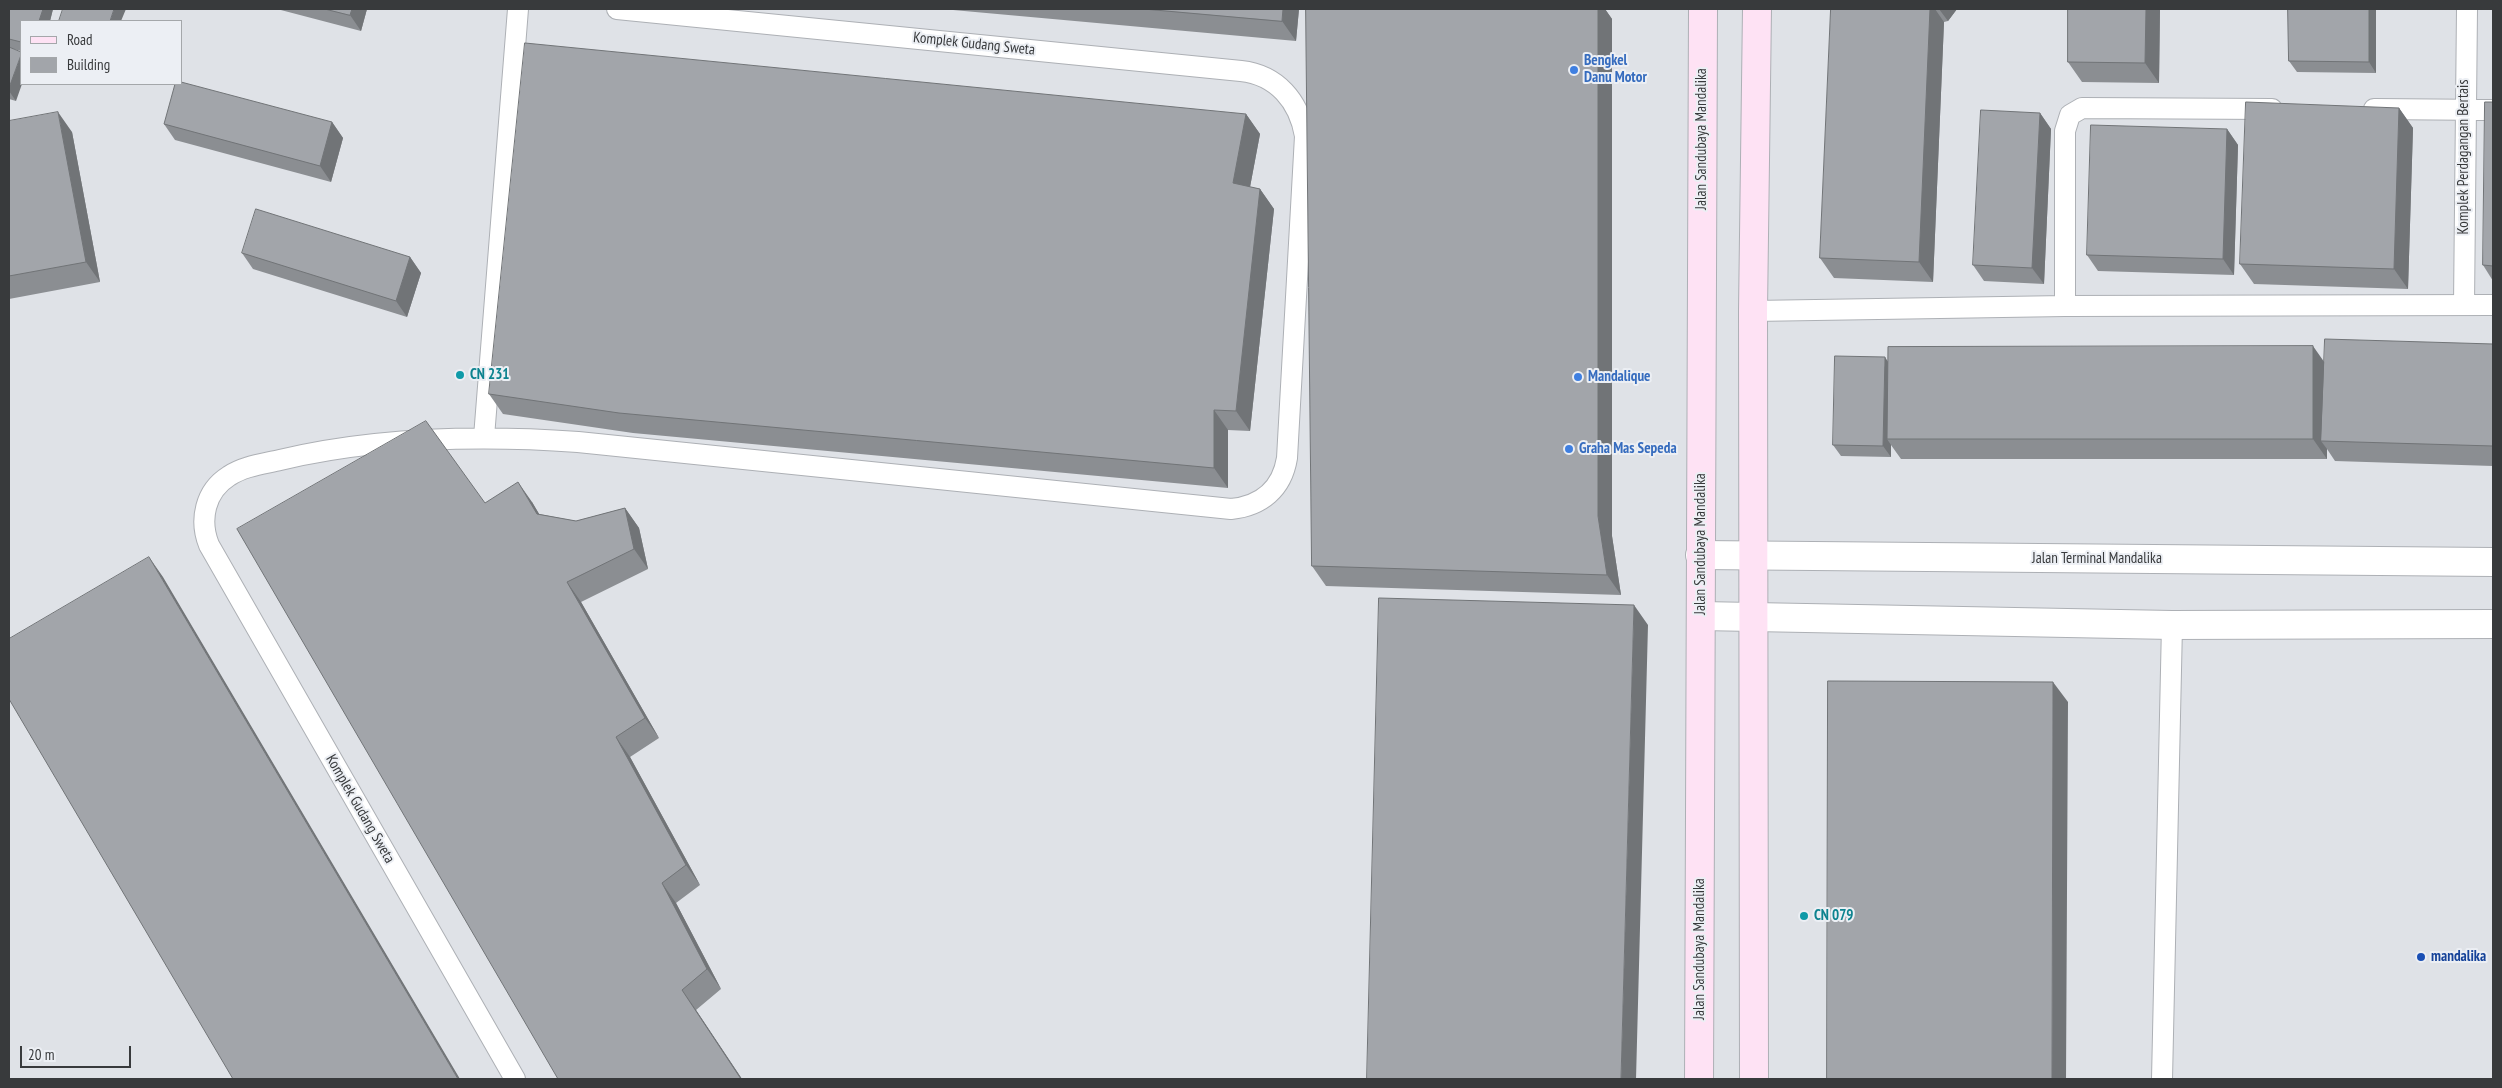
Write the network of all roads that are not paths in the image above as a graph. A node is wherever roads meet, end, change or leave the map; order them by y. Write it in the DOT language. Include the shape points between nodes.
graph roads {
  1 [pos="518,9"];
  2 [pos="617,9"];
  3 [pos="1703,9"];
  4 [pos="1757,9"];
  5 [pos="2467,9"];
  6 [pos="2288,109"];
  7 [pos="2356,109"];
  8 [pos="2464,109"];
  9 [pos="2493,110"];
  10 [pos="2464,304"];
  11 [pos="2493,305"];
  12 [pos="2065,306"];
  13 [pos="1752,311"];
  14 [pos="484,437"];
  15 [pos="1752,554"];
  16 [pos="1700,555"];
  17 [pos="2493,562"];
  18 [pos="1701,616"];
  19 [pos="1753,616"];
  20 [pos="2493,624"];
  21 [pos="2172,625"];
  22 [pos="515,1079"];
  23 [pos="1699,1079"];
  24 [pos="1754,1079"];
  25 [pos="2162,1079"];
  1 -- 14 [label="lane"];
  2 -- 14 [label="lane, Komplek Gudang Sweta" via="1252,72 1272,82 1296,106 1305,147 1287,458 1278,484 1266,497 1250,506 1231,509 578,442"];
  3 -- 16 [label="main road, Jalan Sandubaya Mandalika"];
  4 -- 13 [label="main road"];
  5 -- 8 [label="lane, Komplek Perdagangan Bertais"];
  6 -- 12 [label="lane" via="2082,108 2070,115 2065,131"];
  7 -- 8 [label="lane"];
  8 -- 9 [label="lane"];
  8 -- 10 [label="lane, Komplek Perdagangan Bertais"];
  10 -- 11 [label="lane"];
  10 -- 12 [label="lane"];
  12 -- 13 [label="lane"];
  13 -- 15 [label="main road"];
  14 -- 22 [label="lane, Komplek Gudang Sweta" via="363,445 244,469 228,476 210,496 204,512 206,538"];
  15 -- 16 [label="street, Jalan Terminal Mandalika"];
  15 -- 17 [label="street, Jalan Terminal Mandalika"];
  15 -- 19 [label="main road"];
  16 -- 18 [label="main road, Jalan Sandubaya Mandalika"];
  18 -- 19 [label="street"];
  18 -- 23 [label="main road, Jalan Sandubaya Mandalika"];
  19 -- 21 [label="street"];
  19 -- 24 [label="main road"];
  20 -- 21 [label="street"];
  21 -- 25 [label="lane"];
}
